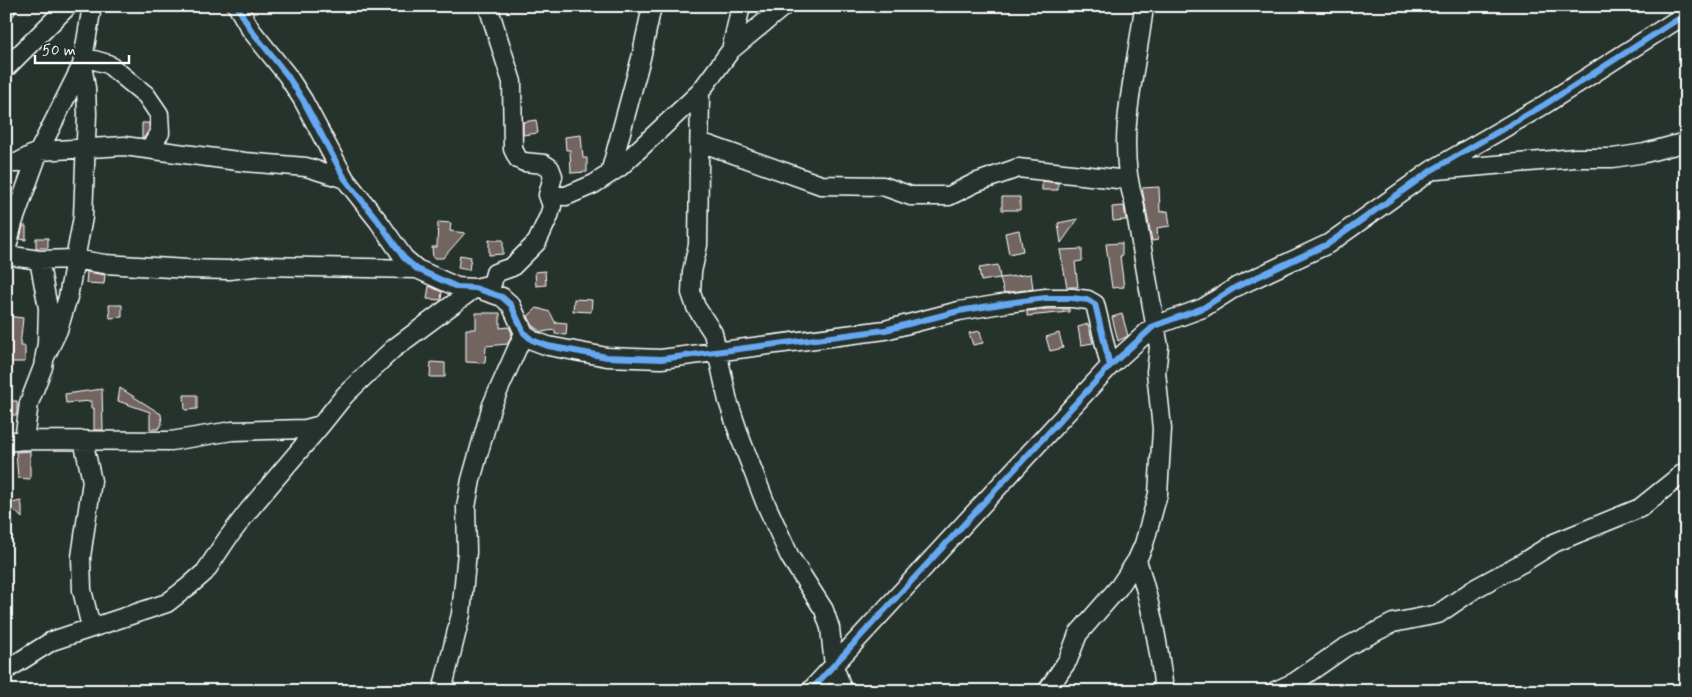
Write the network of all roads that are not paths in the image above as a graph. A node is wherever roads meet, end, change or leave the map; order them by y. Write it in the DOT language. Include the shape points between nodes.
graph roads {
  1 [pos="68,6"];
  2 [pos="92,6"];
  3 [pos="237,6"];
  4 [pos="488,6"];
  5 [pos="652,6"];
  6 [pos="741,6"];
  7 [pos="784,6"];
  8 [pos="1144,6"];
  9 [pos="1686,14"];
  10 [pos="731,50"];
  11 [pos="83,61"];
  12 [pos="6,68"];
  13 [pos="700,92"];
  14 [pos="700,142"];
  15 [pos="1686,142"];
  16 [pos="86,148"];
  17 [pos="150,148"];
  18 [pos="39,151"];
  19 [pos="6,163"];
  20 [pos="1432,170"];
  21 [pos="610,173"];
  22 [pos="345,179"];
  23 [pos="1127,180"];
  24 [pos="548,195"];
  25 [pos="6,250"];
  26 [pos="6,255"];
  27 [pos="74,259"];
  28 [pos="39,260"];
  29 [pos="417,269"];
  30 [pos="475,288"];
  31 [pos="1154,326"];
  32 [pos="524,333"];
  33 [pos="718,351"];
  34 [pos="45,357"];
  35 [pos="1110,366"];
  36 [pos="321,424"];
  37 [pos="83,440"];
  38 [pos="15,441"];
  39 [pos="1686,471"];
  40 [pos="1137,560"];
  41 [pos="91,627"];
  42 [pos="834,666"];
  43 [pos="6,670"];
  44 [pos="442,691"];
  45 [pos="810,691"];
  46 [pos="843,691"];
  47 [pos="1047,691"];
  48 [pos="1164,691"];
  49 [pos="1275,691"];
  1 -- 12 [label="street"];
  2 -- 11 [label="street"];
  3 -- 22 [label="street" via="298,92"];
  4 -- 24 [label="street" via="512,82 513,149 518,159 550,168 553,176"];
  5 -- 21 [label="street"];
  6 -- 10 [label="street"];
  7 -- 10 [label="street"];
  8 -- 23 [label="street" via="1125,132"];
  9 -- 20 [label="street" via="1544,106"];
  10 -- 13 [label="street"];
  11 -- 16 [label="street"];
  11 -- 17 [label="street" via="108,64 146,95 159,114 160,133"];
  11 -- 18 [label="street"];
  13 -- 14 [label="street"];
  13 -- 21 [label="street"];
  14 -- 23 [label="street" via="821,185 882,186 912,196 949,196 1018,168"];
  14 -- 33 [label="street" via="698,245 691,293 713,333"];
  15 -- 20 [label="street" via="1613,158 1575,158"];
  16 -- 17 [label="street"];
  16 -- 18 [label="street"];
  16 -- 27 [label="street" via="83,217"];
  17 -- 22 [label="street" via="306,167"];
  18 -- 19 [label="street" via="18,163"];
  18 -- 25 [label="street"];
  20 -- 31 [label="street" via="1328,244 1236,286 1203,308"];
  21 -- 24 [label="street" via="566,196"];
  22 -- 29 [label="street" via="404,258"];
  23 -- 31 [label="street" via="1134,202"];
  24 -- 30 [label="street" via="552,206 537,242 512,267 495,273 492,284"];
  26 -- 28 [label="street"];
  27 -- 28 [label="street"];
  27 -- 29 [label="street" via="188,269 229,270 263,266"];
  27 -- 34 [label="street" via="68,297"];
  28 -- 34 [label="street" via="48,308"];
  29 -- 30 [label="street" via="457,287"];
  30 -- 32 [label="street" via="507,301"];
  30 -- 36 [label="street" via="393,349 345,395"];
  31 -- 35 [label="street"];
  31 -- 40 [label="street" via="1159,347 1156,372 1162,430 1158,494"];
  32 -- 33 [label="street" via="548,346 608,357 661,359"];
  32 -- 44 [label="street" via="492,405 471,480 466,507 467,552 461,614"];
  33 -- 35 [label="street" via="885,330 1006,303 1072,298 1095,304"];
  33 -- 42 [label="street" via="733,417 765,502 790,556 824,610 830,628"];
  34 -- 38 [label="street"];
  35 -- 42 [label="street"];
  36 -- 37 [label="street" via="306,428 232,431 172,441"];
  36 -- 41 [label="street" via="194,582 167,603"];
  37 -- 38 [label="street"];
  37 -- 41 [label="street" via="92,481 81,557 82,582"];
  39 -- 49 [label="street" via="1640,508 1554,543 1438,614 1393,623 1344,648"];
  40 -- 47 [label="street" via="1119,587 1078,634 1068,660"];
  40 -- 48 [label="street" via="1159,640"];
  41 -- 43 [label="street" via="52,641"];
  42 -- 45 [label="street"];
  42 -- 46 [label="street"];
}
